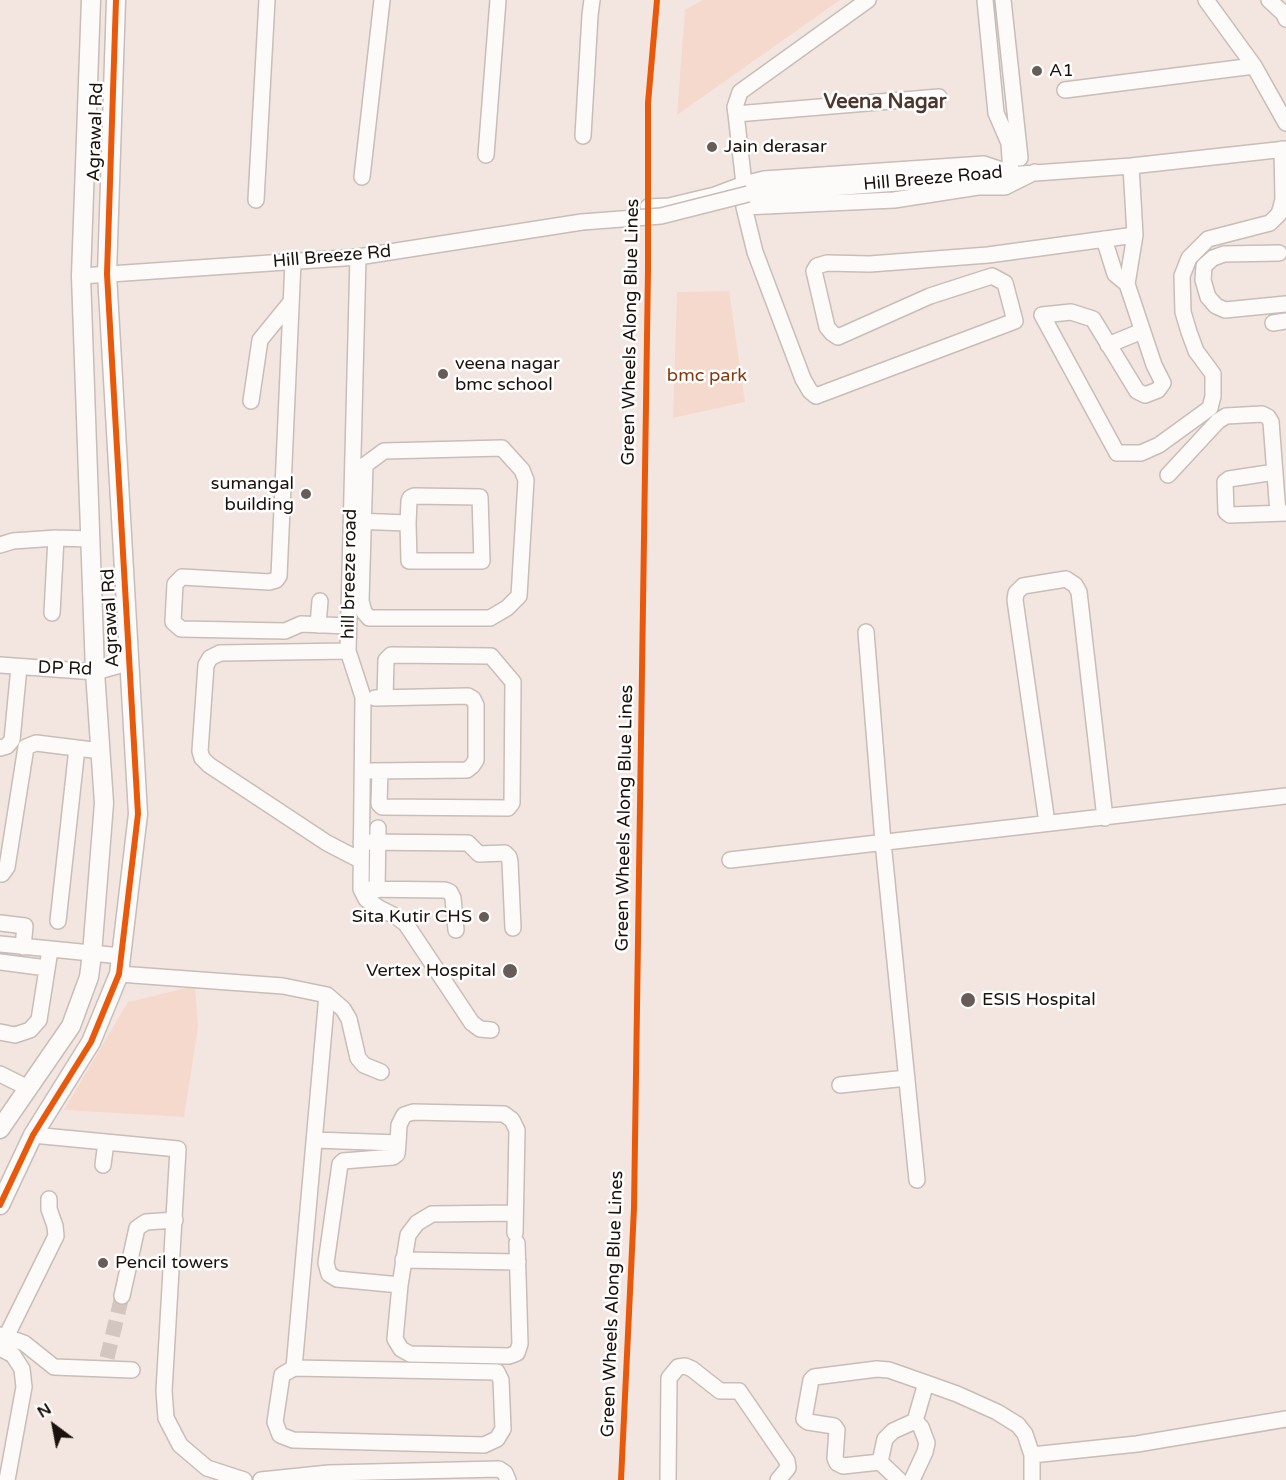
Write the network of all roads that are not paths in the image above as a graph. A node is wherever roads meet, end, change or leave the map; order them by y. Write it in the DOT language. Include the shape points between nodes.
graph roads {
  1 [pos="91,0"];
  2 [pos="116,0"];
  3 [pos="267,0"];
  4 [pos="382,0"];
  5 [pos="498,0"];
  6 [pos="592,0"];
  7 [pos="868,0"];
  8 [pos="986,0"];
  9 [pos="1003,0"];
  10 [pos="1206,0"];
  11 [pos="1269,0"];
  12 [pos="1286,19"];
  13 [pos="1254,66"];
  14 [pos="1065,90"];
  15 [pos="939,97"];
  16 [pos="736,114"];
  17 [pos="1286,123"];
  18 [pos="583,136"];
  19 [pos="1284,149"];
  20 [pos="486,155"];
  21 [pos="1131,166"];
  22 [pos="1023,172"];
  23 [pos="362,177"];
  24 [pos="745,195"];
  25 [pos="256,200"];
  26 [pos="648,207"];
  27 [pos="582,222"];
  28 [pos="1135,235"];
  29 [pos="1104,239"];
  30 [pos="1279,254"];
  31 [pos="988,255"];
  32 [pos="358,257"];
  33 [pos="293,262"];
  34 [pos="107,274"];
  35 [pos="81,276"];
  36 [pos="992,276"];
  37 [pos="1127,284"];
  38 [pos="291,302"];
  39 [pos="1286,304"];
  40 [pos="1042,315"];
  41 [pos="1015,321"];
  42 [pos="1142,331"];
  43 [pos="1108,345"];
  44 [pos="251,401"];
  45 [pos="1275,472"];
  46 [pos="1168,475"];
  47 [pos="1282,513"];
  48 [pos="357,521"];
  49 [pos="408,523"];
  50 [pos="56,538"];
  51 [pos="91,539"];
  52 [pos="0,544"];
  53 [pos="320,601"];
  54 [pos="52,613"];
  55 [pos="318,625"];
  56 [pos="348,626"];
  57 [pos="866,632"];
  58 [pos="348,651"];
  59 [pos="128,663"];
  60 [pos="0,665"];
  61 [pos="19,667"];
  62 [pos="95,672"];
  63 [pos="363,697"];
  64 [pos="385,698"];
  65 [pos="0,748"];
  66 [pos="77,748"];
  67 [pos="101,752"];
  68 [pos="362,771"];
  69 [pos="380,771"];
  70 [pos="1286,796"];
  71 [pos="1105,818"];
  72 [pos="1047,823"];
  73 [pos="378,835"];
  74 [pos="361,842"];
  75 [pos="884,842"];
  76 [pos="360,860"];
  77 [pos="730,860"];
  78 [pos="0,873"];
  79 [pos="361,889"];
  80 [pos="377,890"];
  81 [pos="58,921"];
  82 [pos="0,922"];
  83 [pos="513,928"];
  84 [pos="456,930"];
  85 [pos="0,945"];
  86 [pos="23,947"];
  87 [pos="50,950"];
  88 [pos="92,954"];
  89 [pos="0,962"];
  90 [pos="120,965"];
  91 [pos="47,968"];
  92 [pos="327,995"];
  93 [pos="491,1030"];
  94 [pos="0,1032"];
  95 [pos="381,1072"];
  96 [pos="0,1074"];
  97 [pos="907,1078"];
  98 [pos="840,1085"];
  99 [pos="28,1088"];
  100 [pos="0,1129"];
  101 [pos="33,1135"];
  102 [pos="315,1140"];
  103 [pos="106,1142"];
  104 [pos="398,1143"];
  105 [pos="103,1165"];
  106 [pos="917,1180"];
  107 [pos="50,1198"];
  108 [pos="0,1205"];
  109 [pos="515,1213"];
  110 [pos="175,1220"];
  111 [pos="403,1260"];
  112 [pos="518,1262"];
  113 [pos="400,1285"];
  114 [pos="122,1296"];
  115 [pos="2,1340"];
  116 [pos="294,1368"];
  117 [pos="132,1370"];
  118 [pos="926,1383"];
  119 [pos="1286,1419"];
  120 [pos="915,1421"];
  121 [pos="1032,1455"];
  122 [pos="880,1462"];
  123 [pos="329,1477"];
  124 [pos="7,1480"];
  125 [pos="244,1480"];
  126 [pos="261,1480"];
  127 [pos="508,1480"];
  128 [pos="668,1480"];
  129 [pos="778,1480"];
  130 [pos="899,1480"];
  131 [pos="912,1480"];
  132 [pos="1032,1480"];
  1 -- 35 [label="street, Agrawal Rd"];
  2 -- 34 [label="street, Agrawal Rd"];
  3 -- 25 [label="street"];
  4 -- 23 [label="street"];
  5 -- 20 [label="street"];
  6 -- 18 [label="street"];
  7 -- 16 [label="street" via="740,92"];
  8 -- 22 [label="street" via="996,112"];
  9 -- 22 [label="street"];
  10 -- 13 [label="street"];
  11 -- 12 [label="street"];
  13 -- 14 [label="street"];
  13 -- 17 [label="street"];
  15 -- 16 [label="street"];
  16 -- 24 [label="street"];
  19 -- 21 [label="street, Hill Breeze Road"];
  19 -- 40 [label="street" via="1279,214 1270,223 1208,239 1189,258 1182,276 1183,312 1196,351 1213,374 1214,396 1210,408 1159,445 1142,453 1117,453"];
  21 -- 22 [label="street, Hill Breeze Road"];
  21 -- 28 [label="street"];
  22 -- 24 [label="street, Hill Breeze Road"];
  22 -- 24 [label="street" via="1005,186 894,200"];
  24 -- 26 [label="street" via="715,195"];
  24 -- 27 [label="street, Hill Breeze Road, bridge" via="661,216"];
  24 -- 41 [label="street" via="755,252 802,379 816,396"];
  27 -- 32 [label="street, Hill Breeze Rd"];
  28 -- 29 [label="street"];
  28 -- 37 [label="street"];
  29 -- 31 [label="street"];
  29 -- 37 [label="street" via="1115,274"];
  30 -- 39 [label="street" via="1213,258 1204,266 1203,280 1208,297 1225,310"];
  31 -- 36 [label="street"];
  31 -- 36 [label="street" via="870,264 827,263 814,272 827,327 838,337 930,296"];
  32 -- 33 [label="street, Hill Breeze Rd"];
  32 -- 48 [label="street, hill breeze road"];
  33 -- 34 [label="street, Hill Breeze Rd"];
  33 -- 38 [label="street"];
  34 -- 35 [label="street, Hill Breeze Rd"];
  34 -- 59 [label="street, Agrawal Rd"];
  35 -- 51 [label="street, Agrawal Rd"];
  36 -- 41 [label="street" via="1005,284"];
  37 -- 42 [label="street"];
  38 -- 44 [label="street" via="261,340"];
  38 -- 55 [label="street" via="279,576 269,582 182,577 175,584 173,622 181,629 262,631"];
  40 -- 41 [label="street"];
  40 -- 43 [label="street" via="1071,312 1093,319"];
  42 -- 43 [label="street"];
  42 -- 43 [label="street" via="1163,383 1146,395 1137,391"];
  45 -- 46 [label="street" via="1271,422 1262,414 1226,416 1218,421"];
  45 -- 47 [label="street"];
  45 -- 47 [label="street" via="1229,479 1225,482 1226,508 1230,515"];
  48 -- 48 [label="street" via="365,465 384,451 502,448 526,480 519,596 490,618 369,618 361,601"];
  48 -- 49 [label="street"];
  48 -- 56 [label="street, hill breeze road"];
  49 -- 49 [label="street" via="409,501 414,496 480,497 482,561 409,561"];
  50 -- 51 [label="street"];
  50 -- 52 [label="street"];
  50 -- 54 [label="street"];
  51 -- 62 [label="street, Agrawal Rd"];
  53 -- 55 [label="street"];
  55 -- 56 [label="street"];
  56 -- 58 [label="street, hill breeze road"];
  57 -- 75 [label="street"];
  58 -- 63 [label="street, hill breeze road"];
  58 -- 76 [label="street" via="220,653 210,658 206,665 200,751 209,765 327,843"];
  59 -- 62 [label="street, DP Rd"];
  59 -- 90 [label="street, Agrawal Rd" via="138,813"];
  60 -- 61 [label="street, DP Rd"];
  61 -- 62 [label="street, DP Rd"];
  61 -- 65 [label="street" via="12,740"];
  62 -- 67 [label="street, Agrawal Rd"];
  63 -- 64 [label="street"];
  63 -- 68 [label="street, hill breeze road"];
  64 -- 69 [label="street" via="473,699 476,760 467,770"];
  64 -- 69 [label="street" via="386,660 391,655 491,656 513,682 512,803 508,808 382,807"];
  66 -- 67 [label="street"];
  66 -- 78 [label="street" via="36,743 26,747 7,867"];
  66 -- 81 [label="street"];
  67 -- 88 [label="street, Agrawal Rd" via="104,803"];
  68 -- 69 [label="street"];
  68 -- 74 [label="street, hill breeze road"];
  70 -- 71 [label="street"];
  71 -- 72 [label="street"];
  71 -- 72 [label="street" via="1079,592 1066,579 1023,586 1015,600"];
  72 -- 75 [label="street"];
  73 -- 74 [label="street"];
  73 -- 80 [label="street"];
  73 -- 83 [label="street" via="468,843 479,854 505,853 510,862"];
  74 -- 76 [label="street, hill breeze road"];
  75 -- 77 [label="street"];
  75 -- 97 [label="street"];
  76 -- 79 [label="street, hill breeze road"];
  79 -- 80 [label="street"];
  79 -- 93 [label="street" via="366,899 406,924 472,1023"];
  80 -- 84 [label="street" via="450,892"];
  82 -- 86 [label="street" via="25,926"];
  85 -- 86 [label="street"];
  86 -- 87 [label="street"];
  87 -- 88 [label="street"];
  87 -- 91 [label="street"];
  88 -- 90 [label="street"];
  88 -- 99 [label="street, Agrawal Rd" via="71,1026"];
  89 -- 91 [label="street"];
  90 -- 92 [label="street"];
  90 -- 101 [label="street, Agrawal Rd" via="91,1042"];
  91 -- 94 [label="street" via="39,1020 30,1030 15,1035"];
  92 -- 95 [label="street" via="349,1019 358,1058 363,1065"];
  92 -- 102 [label="street"];
  96 -- 99 [label="street"];
  97 -- 98 [label="street"];
  97 -- 106 [label="street"];
  99 -- 100 [label="street, Agrawal Rd"];
  101 -- 103 [label="street"];
  101 -- 108 [label="street, Agrawal Rd"];
  102 -- 104 [label="street"];
  102 -- 116 [label="street"];
  103 -- 105 [label="street"];
  103 -- 110 [label="street" via="178,1149"];
  104 -- 109 [label="street" via="399,1125 404,1115 413,1112 504,1114 517,1130"];
  104 -- 113 [label="street" via="393,1157 340,1164 326,1263 329,1274 337,1279"];
  107 -- 115 [label="street" via="56,1236"];
  109 -- 111 [label="street" via="432,1214 417,1222 408,1235"];
  109 -- 112 [label="street"];
  110 -- 114 [label="street" via="146,1221 137,1227"];
  110 -- 125 [label="street" via="164,1392 168,1438 207,1468"];
  111 -- 112 [label="street"];
  111 -- 113 [label="street"];
  112 -- 113 [label="street" via="520,1344 517,1353 509,1356 410,1354 401,1349 395,1339"];
  115 -- 117 [label="street" via="24,1343 54,1367 106,1364"];
  115 -- 124 [label="street" via="22,1369 24,1387"];
  116 -- 116 [label="street" via="497,1372 501,1380 503,1429 497,1439 484,1445 293,1440 280,1435 275,1422 282,1375"];
  118 -- 120 [label="street"];
  118 -- 121 [label="street" via="1018,1425"];
  118 -- 122 [label="street" via="877,1369 811,1380 804,1419 837,1430 837,1463 843,1466"];
  119 -- 121 [label="street" via="1137,1444"];
  120 -- 122 [label="street" via="892,1431 885,1439"];
  120 -- 131 [label="street" via="927,1443"];
  121 -- 132 [label="street"];
  122 -- 130 [label="street"];
  123 -- 126 [label="street"];
  123 -- 127 [label="street" via="499,1469"];
  128 -- 129 [label="street" via="669,1378 678,1367 685,1366 720,1390 739,1391 787,1461 788,1468"];
}
